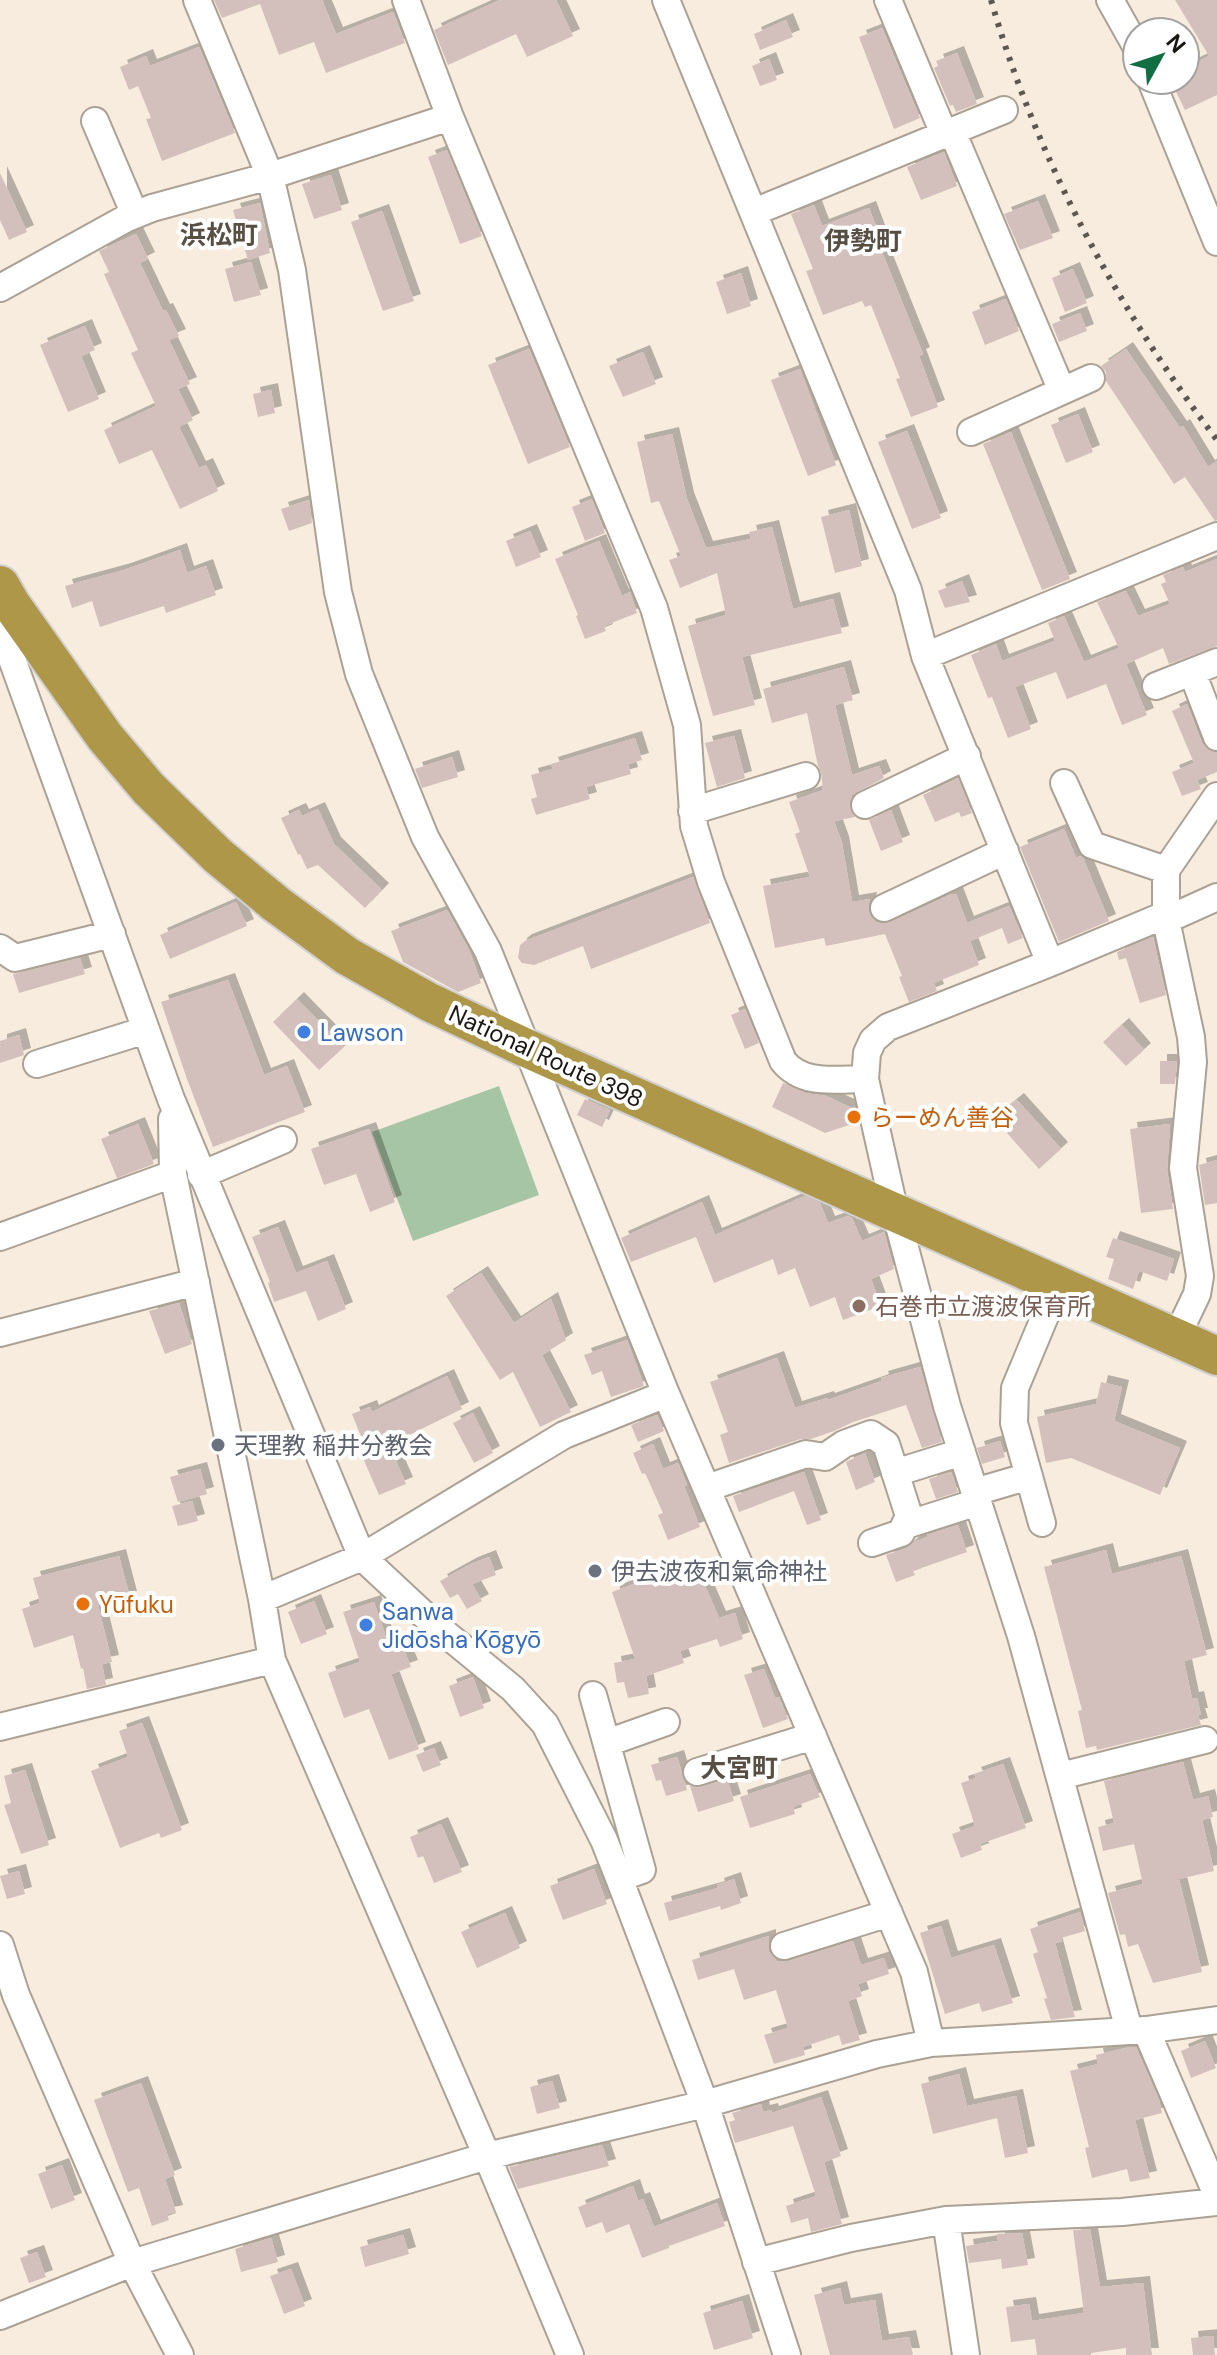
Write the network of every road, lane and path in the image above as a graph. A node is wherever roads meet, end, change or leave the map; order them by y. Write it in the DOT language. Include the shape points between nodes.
graph roads {
  1 [pos="197,0"];
  2 [pos="406,0"];
  3 [pos="666,0"];
  4 [pos="888,0"];
  5 [pos="1110,0"];
  6 [pos="1121,20"];
  7 [pos="1158,96"];
  8 [pos="1004,110"];
  9 [pos="450,117"];
  10 [pos="95,121"];
  11 [pos="948,132"];
  12 [pos="270,176"];
  13 [pos="754,212"];
  14 [pos="1212,213"];
  15 [pos="135,215"];
  16 [pos="1217,242"];
  17 [pos="0,288"];
  18 [pos="1091,378"];
  19 [pos="1062,391"];
  20 [pos="971,432"];
  21 [pos="1217,536"];
  22 [pos="0,585"];
  23 [pos="0,626"];
  24 [pos="925,656"];
  25 [pos="1217,662"];
  26 [pos="1192,672"];
  27 [pos="1156,686"];
  28 [pos="1217,737"];
  29 [pos="967,756"];
  30 [pos="806,776"];
  31 [pos="1064,783"];
  32 [pos="1217,796"];
  33 [pos="865,805"];
  34 [pos="692,811"];
  35 [pos="1005,851"];
  36 [pos="1166,870"];
  37 [pos="1217,897"];
  38 [pos="884,908"];
  39 [pos="1165,918"];
  40 [pos="112,934"];
  41 [pos="0,948"];
  42 [pos="1050,963"];
  43 [pos="146,1030"];
  44 [pos="526,1048"];
  45 [pos="37,1064"];
  46 [pos="865,1079"];
  47 [pos="171,1099"];
  48 [pos="283,1140"];
  49 [pos="173,1174"];
  50 [pos="201,1175"];
  51 [pos="896,1214"];
  52 [pos="0,1237"];
  53 [pos="196,1282"];
  54 [pos="1058,1285"];
  55 [pos="0,1333"];
  56 [pos="1176,1338"];
  57 [pos="1217,1356"];
  58 [pos="666,1394"];
  59 [pos="962,1452"];
  60 [pos="895,1473"];
  61 [pos="1029,1476"];
  62 [pos="707,1488"];
  63 [pos="977,1497"];
  64 [pos="1042,1523"];
  65 [pos="906,1525"];
  66 [pos="872,1543"];
  67 [pos="362,1557"];
  68 [pos="262,1599"];
  69 [pos="272,1660"];
  70 [pos="593,1695"];
  71 [pos="666,1722"];
  72 [pos="0,1727"];
  73 [pos="813,1736"];
  74 [pos="1205,1740"];
  75 [pos="607,1743"];
  76 [pos="697,1772"];
  77 [pos="1060,1776"];
  78 [pos="619,1878"];
  79 [pos="889,1913"];
  80 [pos="0,1945"];
  81 [pos="784,1946"];
  82 [pos="1217,2020"];
  83 [pos="1138,2030"];
  84 [pos="931,2043"];
  85 [pos="705,2104"];
  86 [pos="487,2156"];
  87 [pos="1217,2195"];
  88 [pos="1217,2202"];
  89 [pos="946,2220"];
  90 [pos="756,2262"];
  91 [pos="132,2263"];
  92 [pos="0,2316"];
  93 [pos="180,2355"];
  94 [pos="570,2355"];
  95 [pos="787,2355"];
  96 [pos="966,2355"];
  1 -- 12 [label="street"];
  2 -- 9 [label="street"];
  3 -- 13 [label="street"];
  4 -- 11 [label="street"];
  5 -- 6 [label="street"];
  7 -- 14 [label="street"];
  8 -- 11 [label="street"];
  9 -- 12 [label="street"];
  9 -- 34 [label="street" via="654,608 687,725"];
  10 -- 15 [label="street"];
  11 -- 13 [label="street"];
  11 -- 19 [label="street"];
  12 -- 15 [label="street"];
  12 -- 44 [label="street" via="292,270 338,592 359,674 425,837 488,951"];
  13 -- 24 [label="street" via="908,590"];
  14 -- 16 [label="street"];
  15 -- 17 [label="street"];
  18 -- 19 [label="street"];
  19 -- 20 [label="street"];
  21 -- 24 [label="street"];
  22 -- 44 [label="highway, National Route 398" via="105,737 218,856 347,956"];
  23 -- 40 [label="street"];
  24 -- 29 [label="street"];
  25 -- 26 [label="street"];
  26 -- 27 [label="street"];
  26 -- 28 [label="street"];
  29 -- 33 [label="street"];
  29 -- 35 [label="street"];
  30 -- 34 [label="street"];
  31 -- 36 [label="street" via="1092,845"];
  32 -- 36 [label="street"];
  34 -- 46 [label="street" via="711,882 783,1061 810,1079"];
  35 -- 38 [label="street"];
  35 -- 42 [label="street"];
  36 -- 39 [label="street"];
  37 -- 39 [label="street"];
  39 -- 42 [label="street"];
  39 -- 56 [label="street" via="1191,1037 1183,1168 1200,1276"];
  40 -- 41 [label="street" via="15,958"];
  40 -- 43 [label="street"];
  42 -- 46 [label="street" via="888,1027 867,1053"];
  43 -- 45 [label="street"];
  43 -- 47 [label="street"];
  44 -- 51 [label="highway, National Route 398"];
  44 -- 58 [label="street"];
  46 -- 51 [label="street"];
  47 -- 49 [label="street"];
  47 -- 50 [label="street"];
  48 -- 50 [label="street"];
  49 -- 52 [label="street"];
  49 -- 53 [label="street"];
  50 -- 67 [label="street"];
  51 -- 54 [label="highway, National Route 398"];
  51 -- 59 [label="street"];
  53 -- 55 [label="street"];
  53 -- 68 [label="street"];
  54 -- 56 [label="highway, National Route 398"];
  54 -- 61 [label="street" via="1015,1388 1014,1423"];
  56 -- 57 [label="highway, National Route 398"];
  58 -- 62 [label="street"];
  58 -- 67 [label="street" via="564,1435"];
  59 -- 60 [label="street"];
  59 -- 63 [label="street"];
  60 -- 62 [label="street" via="886,1444 871,1434 825,1457 806,1454"];
  60 -- 65 [label="street" via="909,1516"];
  61 -- 63 [label="street"];
  61 -- 64 [label="street"];
  62 -- 73 [label="street"];
  63 -- 65 [label="street"];
  63 -- 77 [label="street"];
  65 -- 66 [label="street" via="901,1533"];
  67 -- 68 [label="street"];
  67 -- 78 [label="street" via="513,1689 545,1724"];
  68 -- 69 [label="street"];
  69 -- 72 [label="street"];
  69 -- 86 [label="street"];
  70 -- 75 [label="street"];
  71 -- 75 [label="street"];
  73 -- 76 [label="street"];
  73 -- 79 [label="street"];
  74 -- 77 [label="street"];
  75 -- 78 [label="street" via="642,1870"];
  77 -- 83 [label="street"];
  78 -- 85 [label="street"];
  79 -- 81 [label="street"];
  79 -- 84 [label="street" via="914,1972"];
  80 -- 91 [label="street" via="16,1995"];
  82 -- 83 [label="street"];
  83 -- 84 [label="street"];
  83 -- 87 [label="street"];
  84 -- 85 [label="street"];
  85 -- 86 [label="street"];
  85 -- 90 [label="street"];
  86 -- 91 [label="street"];
  86 -- 94 [label="street"];
  88 -- 89 [label="street"];
  89 -- 90 [label="street"];
  89 -- 96 [label="street"];
  90 -- 95 [label="street"];
  91 -- 92 [label="street"];
  91 -- 93 [label="street"];
}
